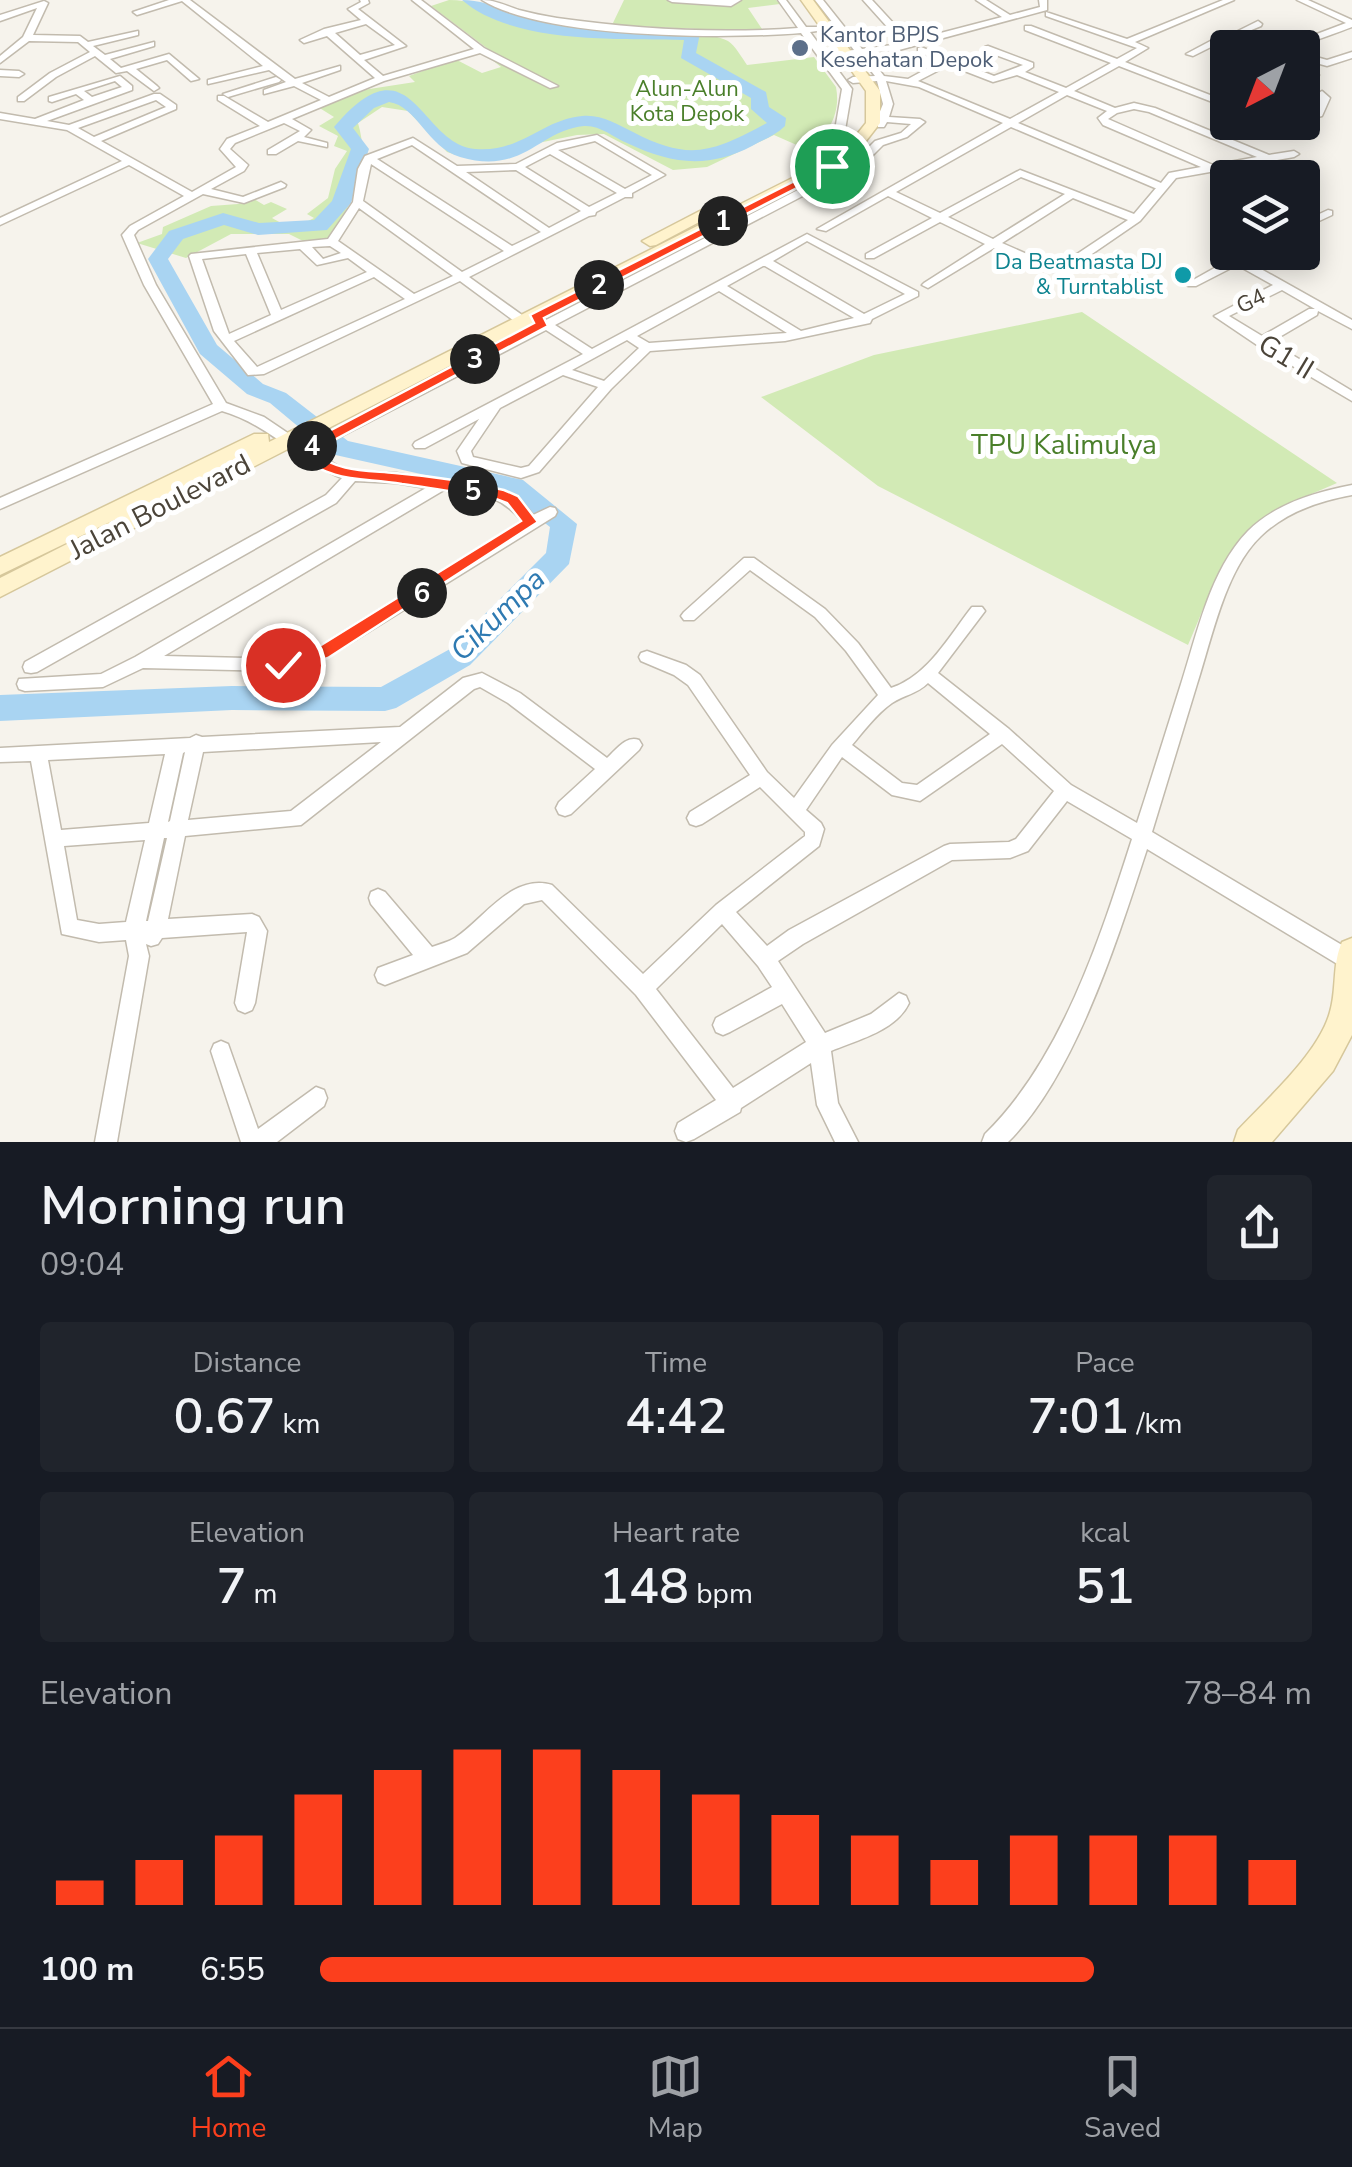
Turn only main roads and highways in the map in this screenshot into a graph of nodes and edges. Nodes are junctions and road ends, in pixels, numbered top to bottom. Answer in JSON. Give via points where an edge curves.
{"nodes":[{"id":1,"x":792,"y":0,"type":"edge"},
{"id":2,"x":806,"y":0,"type":"edge"},
{"id":3,"x":867,"y":79,"type":"junction"},
{"id":4,"x":290,"y":441,"type":"junction"},
{"id":5,"x":0,"y":568,"type":"edge"},
{"id":6,"x":0,"y":588,"type":"edge"},
{"id":7,"x":1352,"y":952,"type":"edge"},
{"id":8,"x":1351,"y":961,"type":"edge"},
{"id":9,"x":1349,"y":1020,"type":"edge"},
{"id":10,"x":1250,"y":1142,"type":"edge"}],
"edges":[{"from":1,"to":3,"type":"main road","via":[[810,30]]},
{"from":2,"to":3,"type":"main road","via":[[855,51]]},
{"from":3,"to":4,"type":"main road","name":"Jalan Boulevard","via":[[875,100],[873,123],[847,156]]},
{"from":4,"to":5,"type":"main road","name":"Jalan Boulevard"},
{"from":4,"to":6,"type":"main road","name":"Jalan Boulevard"},
{"from":7,"to":8,"type":"main road"},
{"from":8,"to":9,"type":"main road"},
{"from":9,"to":10,"type":"main road"}]}
